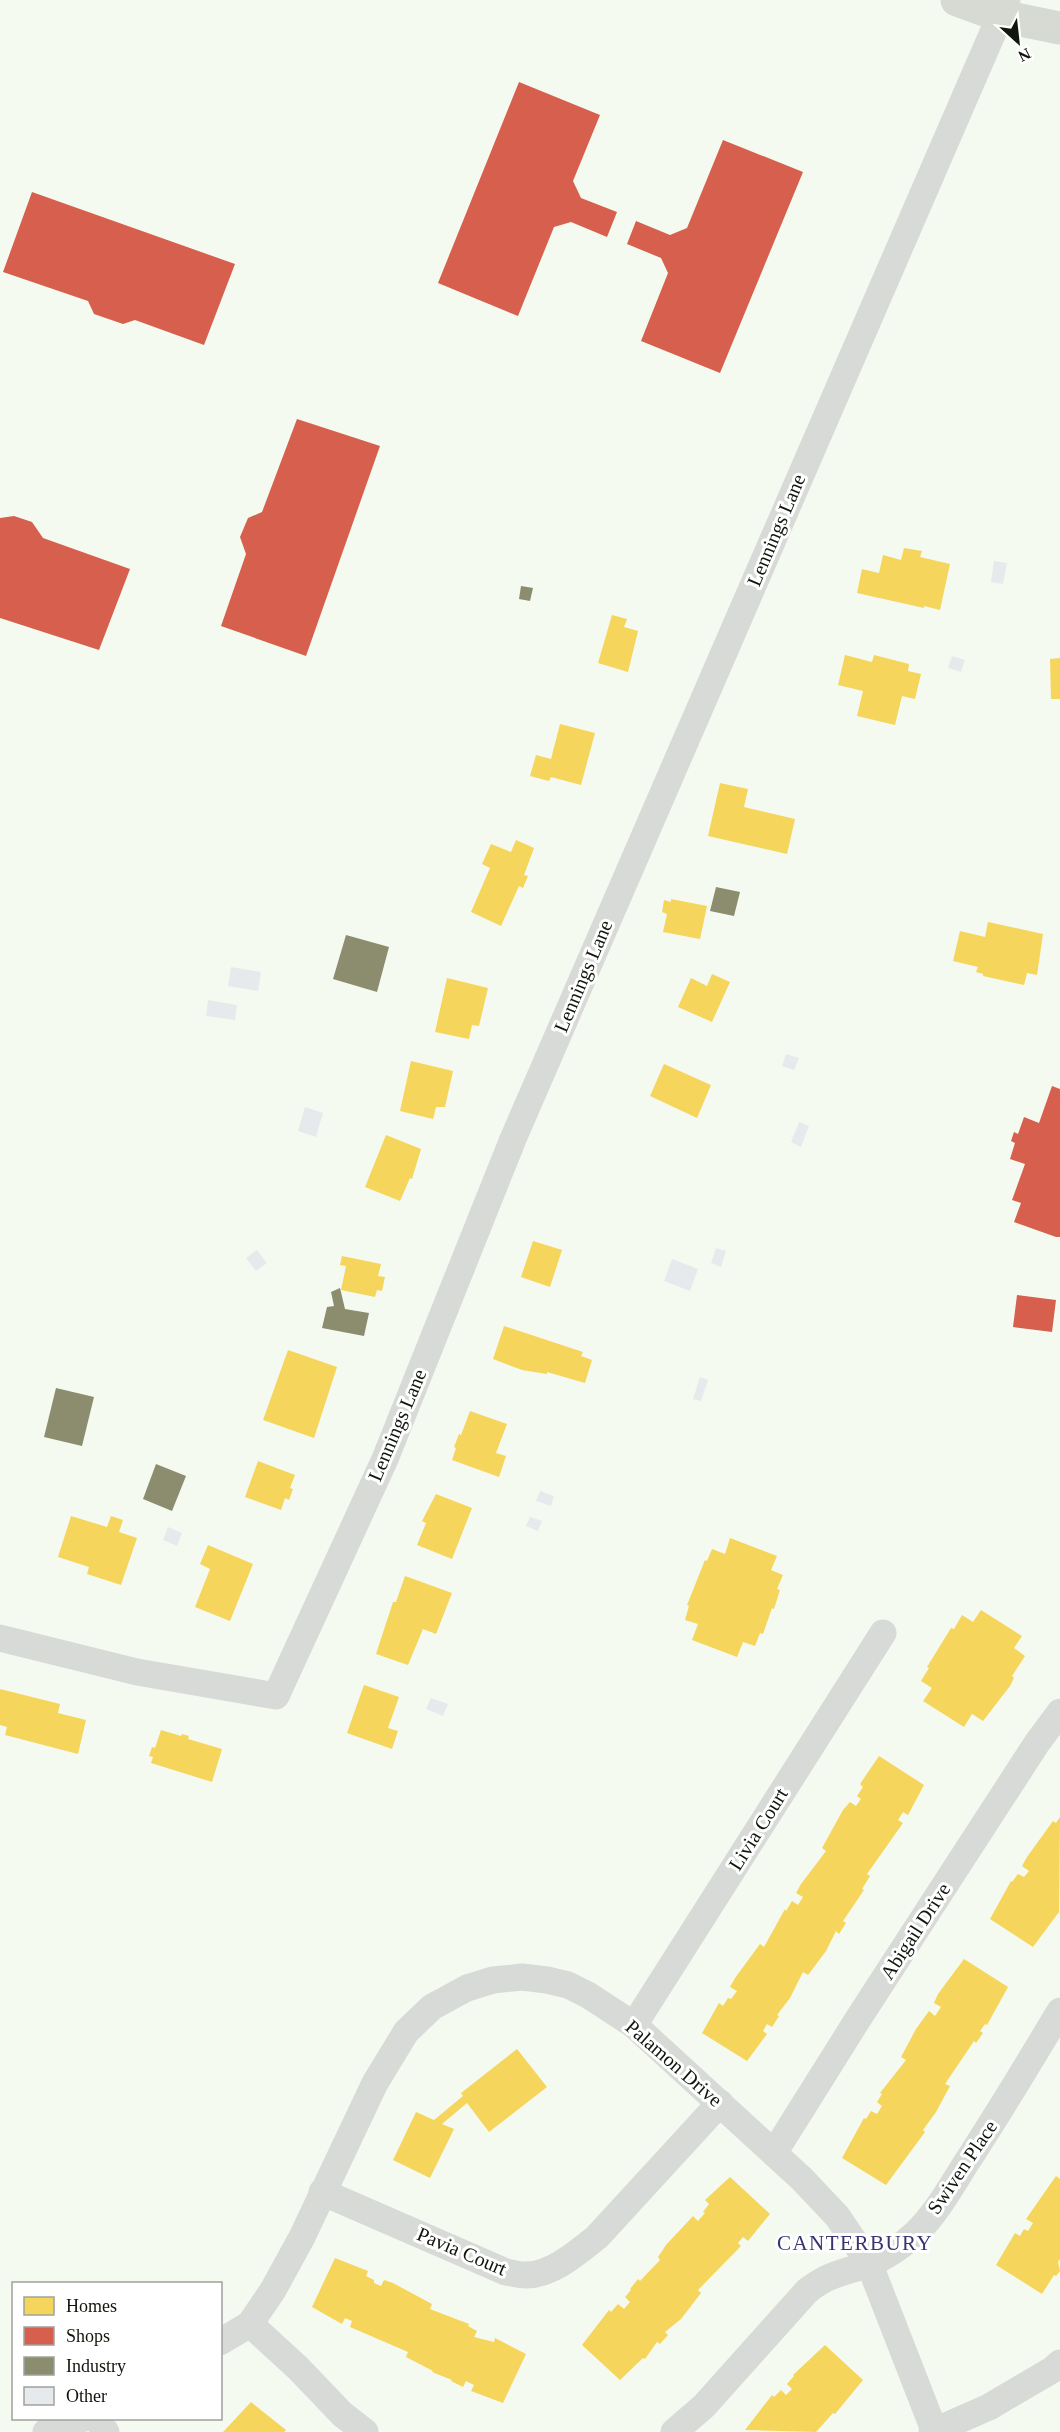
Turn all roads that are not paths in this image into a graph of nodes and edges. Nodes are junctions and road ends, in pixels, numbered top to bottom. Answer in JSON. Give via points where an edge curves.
{"nodes":[{"id":1,"x":957,"y":0,"type":"edge"},
{"id":2,"x":1004,"y":8,"type":"edge"},
{"id":3,"x":1060,"y":28,"type":"edge"},
{"id":4,"x":883,"y":1633,"type":"dead end"},
{"id":5,"x":0,"y":1638,"type":"edge"},
{"id":6,"x":1060,"y":1712,"type":"edge"},
{"id":7,"x":1060,"y":2011,"type":"edge"},
{"id":8,"x":634,"y":2025,"type":"junction"},
{"id":9,"x":720,"y":2103,"type":"junction"},
{"id":10,"x":774,"y":2153,"type":"junction"},
{"id":11,"x":322,"y":2192,"type":"junction"},
{"id":12,"x":869,"y":2263,"type":"junction"},
{"id":13,"x":250,"y":2324,"type":"junction"},
{"id":14,"x":222,"y":2341,"type":"edge"},
{"id":15,"x":1060,"y":2363,"type":"edge"},
{"id":16,"x":79,"y":2420,"type":"edge"},
{"id":17,"x":933,"y":2431,"type":"edge"},
{"id":18,"x":46,"y":2432,"type":"edge"},
{"id":19,"x":365,"y":2432,"type":"edge"},
{"id":20,"x":674,"y":2432,"type":"edge"}],
"edges":[{"from":1,"to":2,"type":"street"},
{"from":2,"to":3,"type":"street"},
{"from":2,"to":5,"type":"street","name":"Lennings Lane","via":[[518,1128],[385,1459],[276,1696],[137,1672]]},
{"from":4,"to":8,"type":"street","name":"Livia Court"},
{"from":6,"to":10,"type":"street","name":"Abigail Drive"},
{"from":7,"to":12,"type":"street","name":"Swiven Place","via":[[931,2215],[915,2234]]},
{"from":8,"to":9,"type":"street","name":"Palamon Drive"},
{"from":8,"to":11,"type":"street","name":"Palamon Drive","via":[[588,1995],[547,1980],[522,1977],[467,1988],[432,2007],[406,2032],[375,2083]]},
{"from":9,"to":10,"type":"street","name":"Palamon Drive"},
{"from":9,"to":11,"type":"street","name":"Pavia Court","via":[[597,2237],[547,2271],[527,2275],[506,2272]]},
{"from":10,"to":12,"type":"street","name":"Palamon Drive","via":[[837,2216]]},
{"from":11,"to":13,"type":"street","name":"Palamon Drive","via":[[302,2236]]},
{"from":12,"to":17,"type":"street","name":"Palamon Drive"},
{"from":12,"to":20,"type":"street","name":"Swiven Place","via":[[820,2280],[807,2291],[704,2406]]},
{"from":13,"to":14,"type":"street","name":"Palamon Drive"},
{"from":13,"to":19,"type":"street"},
{"from":15,"to":17,"type":"street","via":[[989,2407]]},
{"from":16,"to":18,"type":"street"}]}
